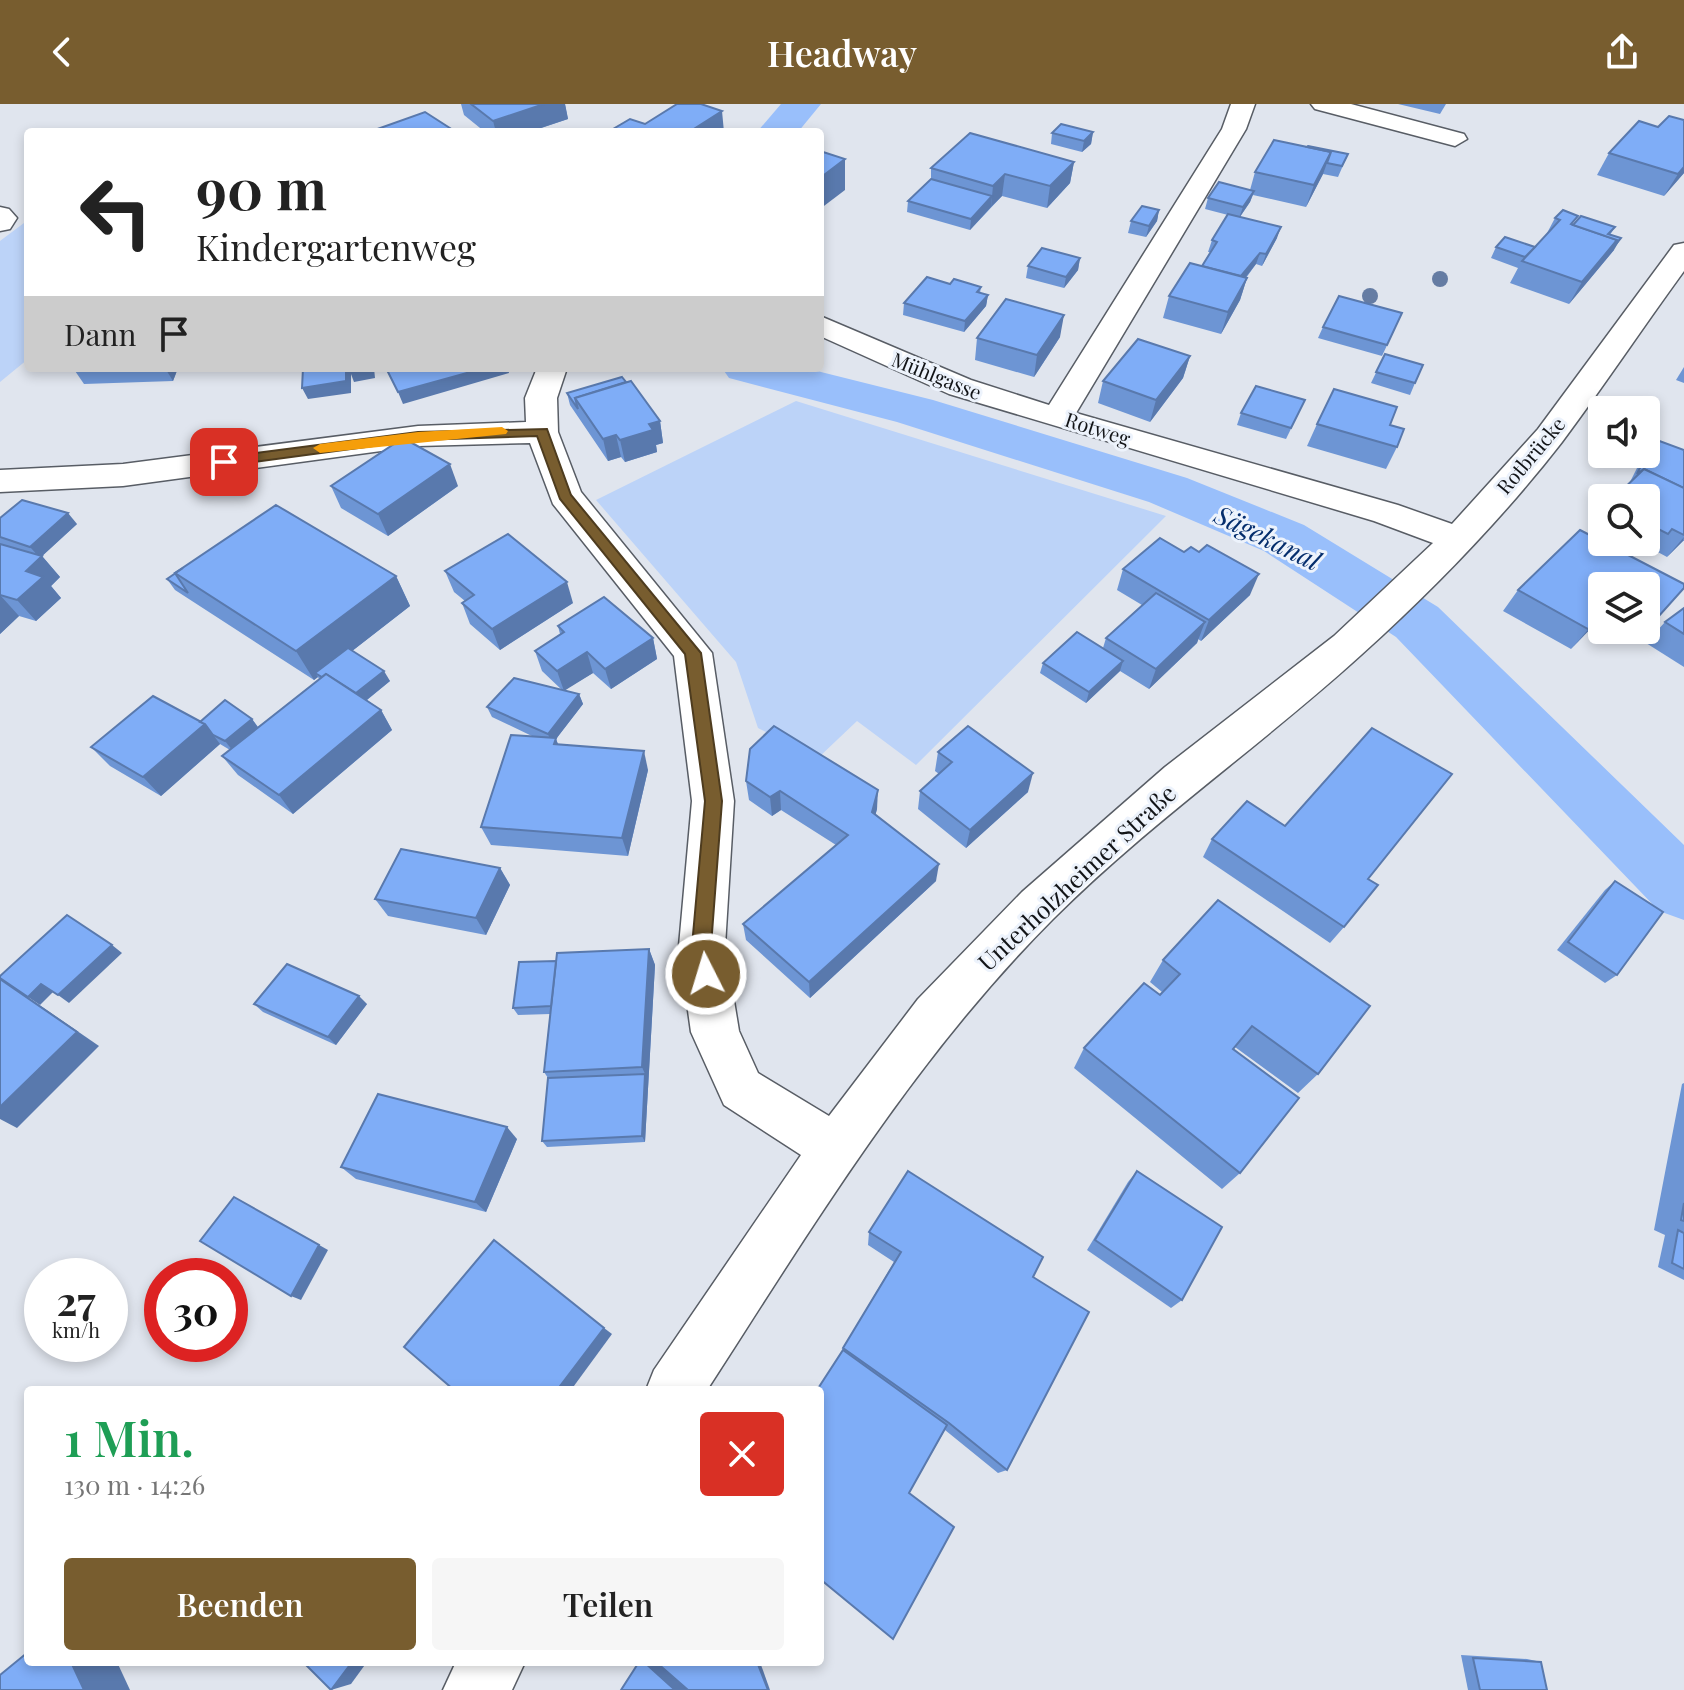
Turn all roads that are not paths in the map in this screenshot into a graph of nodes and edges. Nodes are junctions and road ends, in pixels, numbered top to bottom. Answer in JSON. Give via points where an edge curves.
{"nodes":[{"id":1,"x":1323,"y":104,"type":"edge"},
{"id":2,"x":1238,"y":117,"type":"edge"},
{"id":3,"x":1455,"y":139,"type":"dead end"},
{"id":4,"x":0,"y":215,"type":"edge"},
{"id":5,"x":0,"y":223,"type":"edge"},
{"id":6,"x":1684,"y":251,"type":"edge"},
{"id":7,"x":824,"y":327,"type":"edge"},
{"id":8,"x":551,"y":372,"type":"edge"},
{"id":9,"x":1057,"y":418,"type":"junction"},
{"id":10,"x":542,"y":432,"type":"junction"},
{"id":11,"x":0,"y":481,"type":"edge"},
{"id":12,"x":1458,"y":539,"type":"junction"},
{"id":13,"x":835,"y":1148,"type":"junction"},
{"id":14,"x":677,"y":1386,"type":"edge"},
{"id":15,"x":490,"y":1666,"type":"edge"},
{"id":16,"x":475,"y":1690,"type":"edge"}],
"edges":[{"from":1,"to":3,"type":"street"},
{"from":2,"to":9,"type":"street","name":"Rotweg"},
{"from":4,"to":5,"type":"street"},
{"from":6,"to":12,"type":"street","name":"Rotbrücke","via":[[1549,436]]},
{"from":7,"to":9,"type":"street","name":"Mühlgasse","via":[[960,387]]},
{"from":8,"to":10,"type":"street","via":[[541,398]]},
{"from":9,"to":12,"type":"street","name":"Rotweg","via":[[1386,513]]},
{"from":10,"to":11,"type":"street","via":[[418,436],[123,475]]},
{"from":10,"to":13,"type":"street","via":[[565,496],[693,653],[713,801],[702,946],[715,1032],[741,1089]]},
{"from":12,"to":13,"type":"street","name":"Unterholzheimer Straße","via":[[1347,646],[1180,779],[1038,905],[935,1014]]},
{"from":13,"to":14,"type":"street","name":"Unterholzheimer Straße"},
{"from":15,"to":16,"type":"street"}]}
